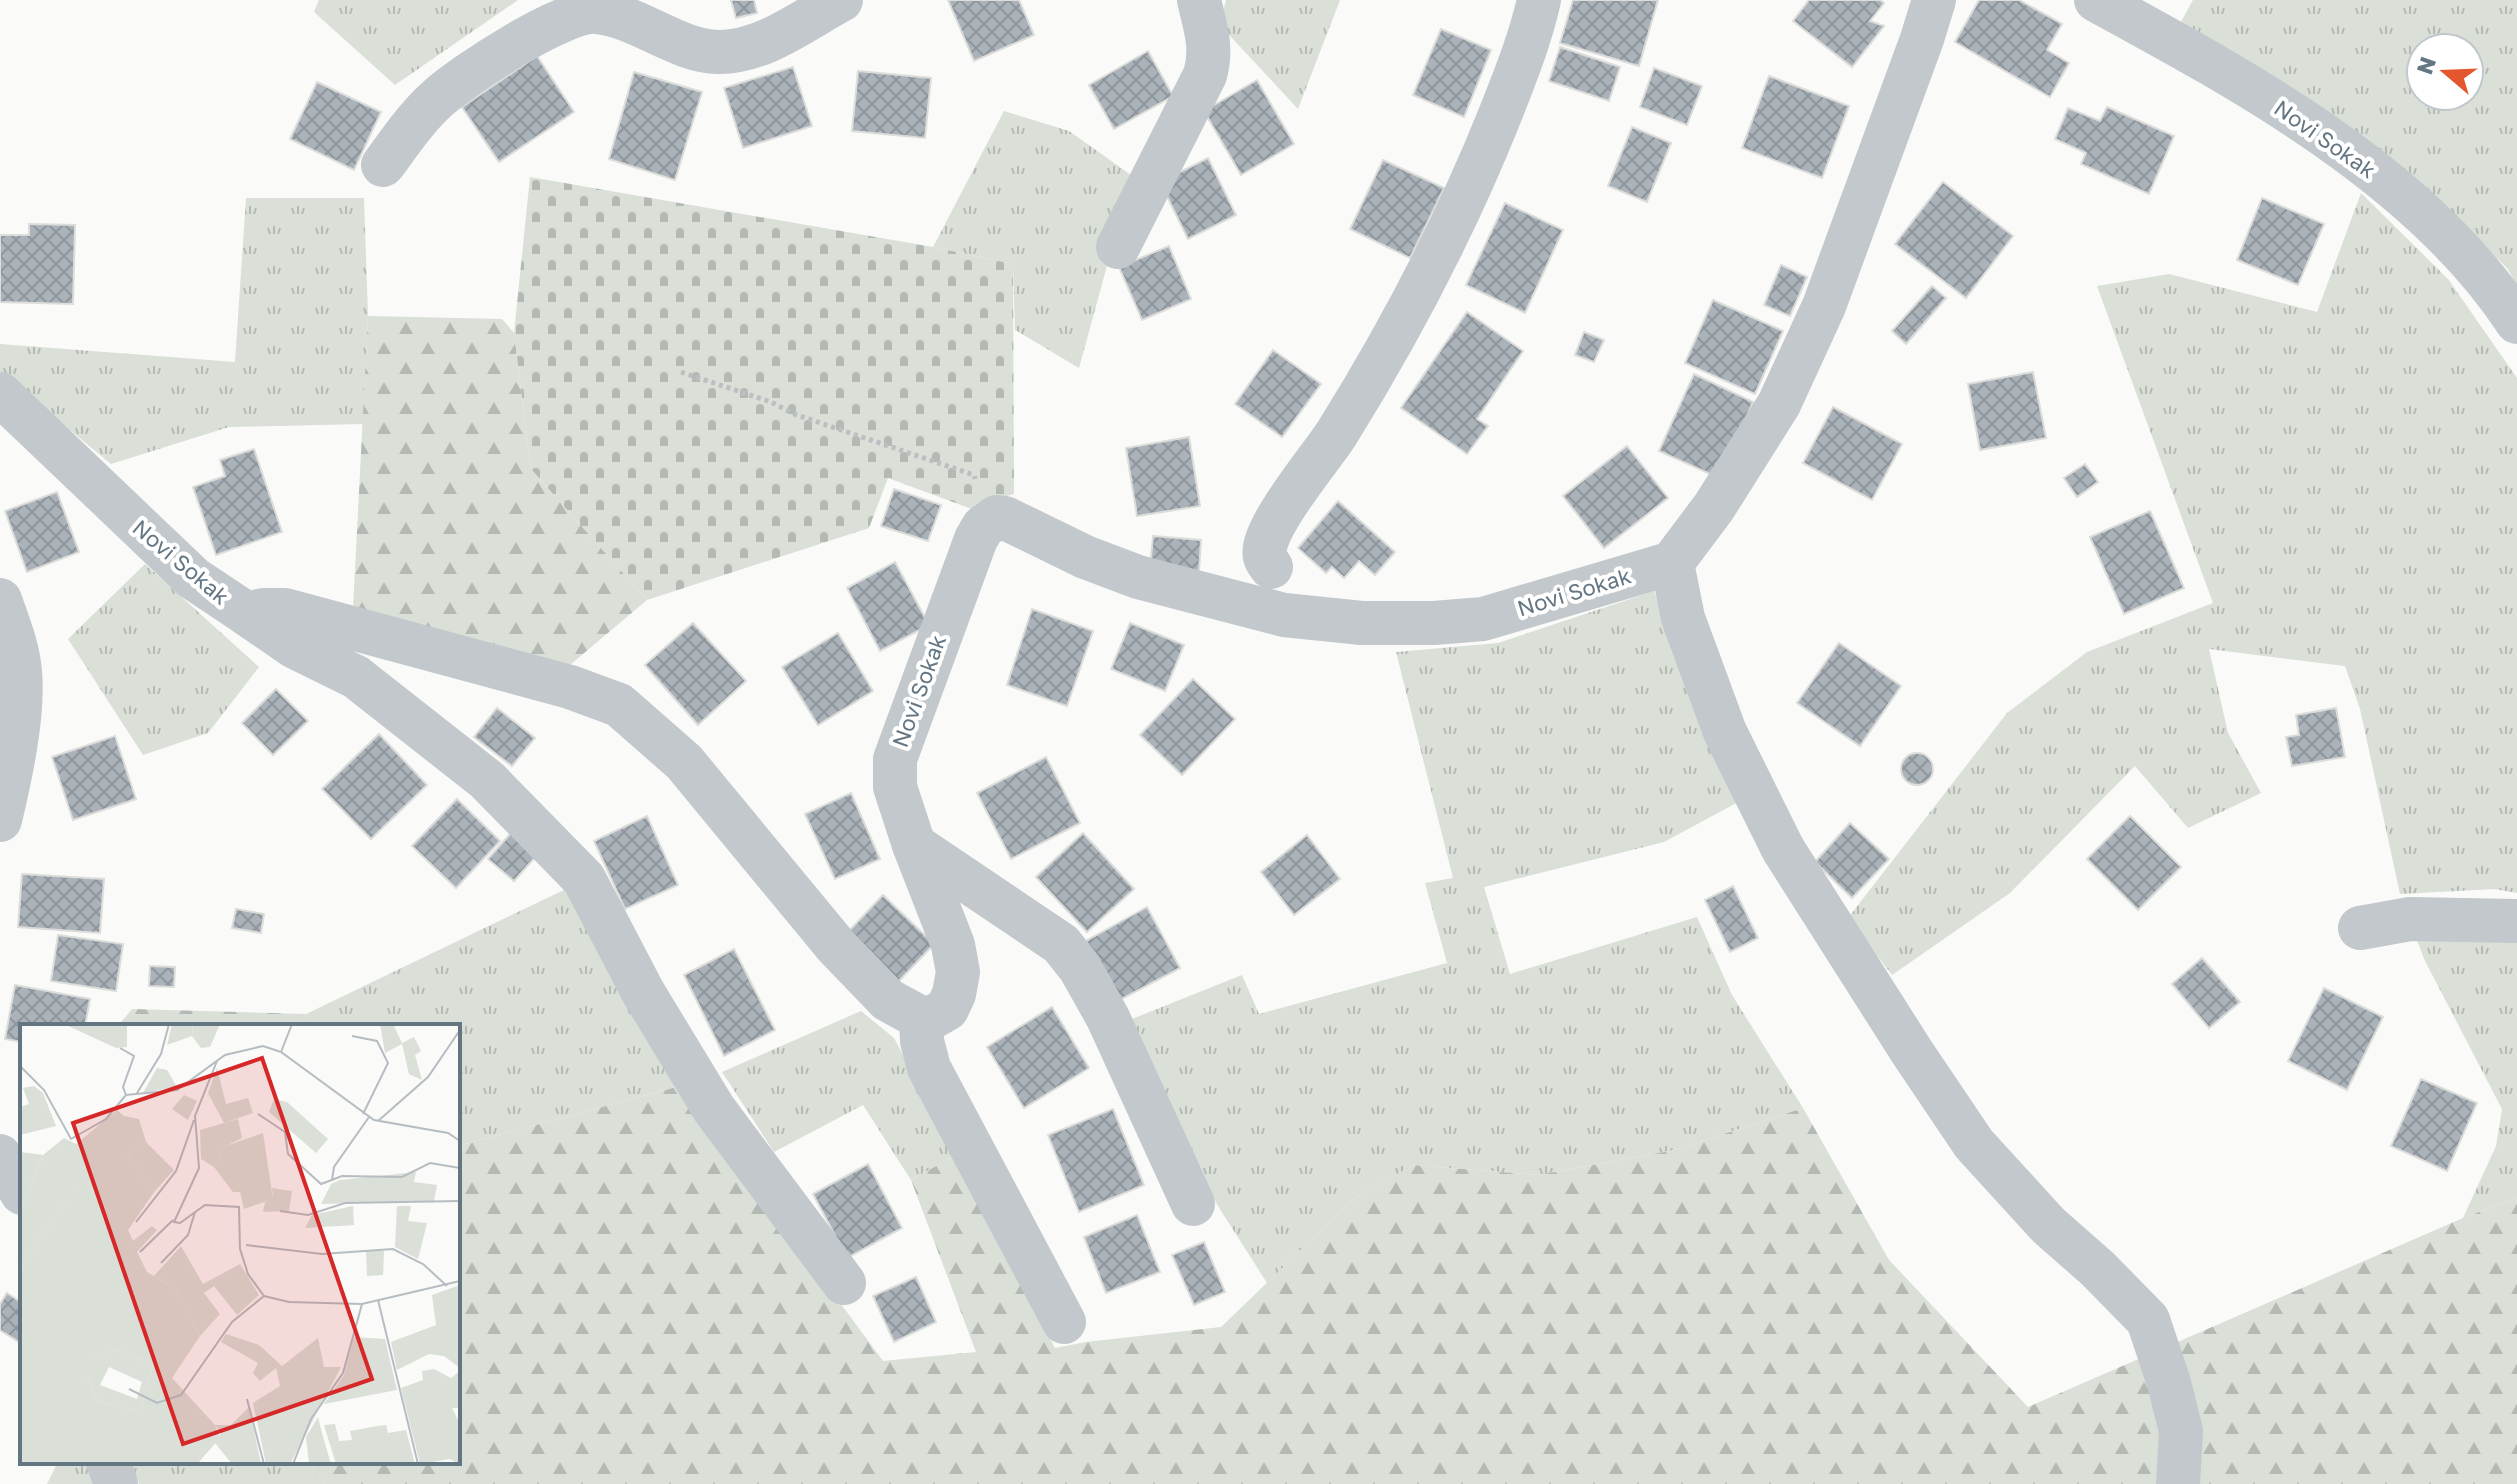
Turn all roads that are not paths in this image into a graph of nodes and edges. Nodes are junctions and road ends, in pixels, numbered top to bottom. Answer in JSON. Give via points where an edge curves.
{"nodes":[{"id":1,"x":841,"y":0,"type":"edge"},
{"id":2,"x":1199,"y":0,"type":"edge"},
{"id":3,"x":1539,"y":0,"type":"edge"},
{"id":4,"x":1934,"y":0,"type":"edge"},
{"id":5,"x":2096,"y":0,"type":"edge"},
{"id":6,"x":383,"y":165,"type":"dead end"},
{"id":7,"x":1118,"y":247,"type":"dead end"},
{"id":8,"x":2517,"y":322,"type":"edge"},
{"id":9,"x":0,"y":394,"type":"edge"},
{"id":10,"x":1672,"y":563,"type":"junction"},
{"id":11,"x":1271,"y":567,"type":"dead end"},
{"id":12,"x":0,"y":600,"type":"edge"},
{"id":13,"x":247,"y":614,"type":"junction"},
{"id":14,"x":0,"y":820,"type":"edge"},
{"id":15,"x":914,"y":845,"type":"junction"},
{"id":16,"x":2517,"y":921,"type":"edge"},
{"id":17,"x":2360,"y":928,"type":"dead end"},
{"id":18,"x":921,"y":1018,"type":"junction"},
{"id":19,"x":0,"y":1156,"type":"edge"},
{"id":20,"x":20,"y":1190,"type":"edge"},
{"id":21,"x":1193,"y":1204,"type":"dead end"},
{"id":22,"x":844,"y":1283,"type":"dead end"},
{"id":23,"x":1064,"y":1322,"type":"dead end"},
{"id":24,"x":109,"y":1464,"type":"edge"},
{"id":25,"x":116,"y":1484,"type":"edge"},
{"id":26,"x":2178,"y":1484,"type":"edge"}],
"edges":[{"from":1,"to":6,"type":"street","via":[[762,43],[717,52],[617,16],[574,14],[440,96]]},
{"from":2,"to":7,"type":"street","via":[[1210,38],[1205,75]]},
{"from":3,"to":11,"type":"street","via":[[1524,54],[1454,221],[1365,386],[1279,514],[1264,555]]},
{"from":4,"to":10,"type":"street","via":[[1824,306],[1779,404]]},
{"from":5,"to":8,"type":"street","name":"Novi Sokak","via":[[2220,67],[2406,196],[2455,244]]},
{"from":9,"to":13,"type":"street","name":"Novi Sokak","via":[[193,578]]},
{"from":10,"to":15,"type":"street","name":"Novi Sokak","via":[[1483,619],[1362,623],[1284,615],[1177,588],[1085,557],[997,517],[976,539],[895,759],[895,787]]},
{"from":10,"to":26,"type":"street","via":[[1683,618],[1725,732],[1783,849],[1974,1144],[2048,1225],[2148,1320],[2181,1431]]},
{"from":12,"to":14,"type":"street","via":[[20,672],[19,712]]},
{"from":13,"to":18,"type":"street","name":"Novi Sokak","via":[[285,610],[619,705],[684,762],[857,968],[888,1000]]},
{"from":13,"to":22,"type":"street","via":[[295,647],[356,677],[416,724],[487,780],[584,879],[643,992],[714,1109]]},
{"from":15,"to":18,"type":"street","name":"Novi Sokak","via":[[953,945],[958,972],[947,1009]]},
{"from":15,"to":21,"type":"street","via":[[1061,944],[1080,968]]},
{"from":16,"to":17,"type":"street","via":[[2410,919]]},
{"from":18,"to":23,"type":"street","via":[[929,1068]]},
{"from":19,"to":20,"type":"street"},
{"from":24,"to":25,"type":"street"}]}
